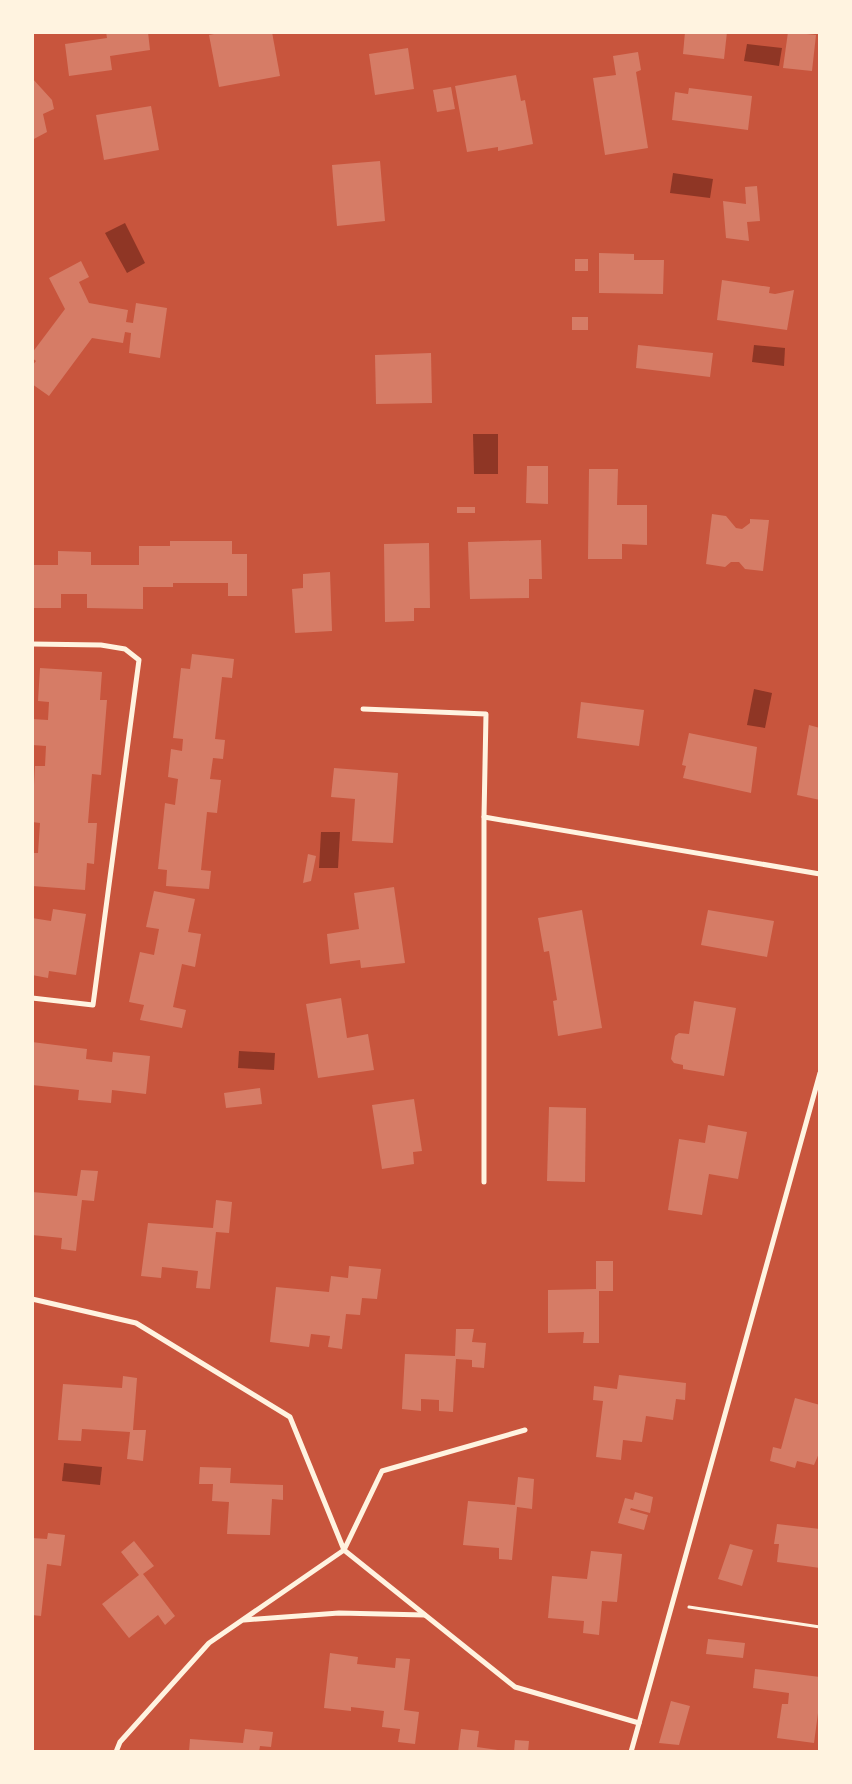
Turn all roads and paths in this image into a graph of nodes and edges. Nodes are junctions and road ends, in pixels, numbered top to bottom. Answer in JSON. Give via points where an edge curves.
{"nodes":[{"id":1,"x":32,"y":644,"type":"edge"},
{"id":2,"x":363,"y":709,"type":"dead end"},
{"id":3,"x":484,"y":817,"type":"junction"},
{"id":4,"x":820,"y":874,"type":"edge"},
{"id":5,"x":32,"y":998,"type":"edge"},
{"id":6,"x":820,"y":1073,"type":"edge"},
{"id":7,"x":484,"y":1182,"type":"dead end"},
{"id":8,"x":32,"y":1299,"type":"edge"},
{"id":9,"x":525,"y":1430,"type":"dead end"},
{"id":10,"x":344,"y":1550,"type":"junction"},
{"id":11,"x":673,"y":1604,"type":"junction"},
{"id":12,"x":426,"y":1615,"type":"junction"},
{"id":13,"x":243,"y":1620,"type":"junction"},
{"id":14,"x":820,"y":1627,"type":"edge"},
{"id":15,"x":639,"y":1723,"type":"junction"},
{"id":16,"x":116,"y":1752,"type":"edge"},
{"id":17,"x":631,"y":1752,"type":"edge"}],
"edges":[{"from":1,"to":5,"type":"street","via":[[101,644],[124,649],[139,660],[93,1005]]},
{"from":2,"to":3,"type":"street","via":[[486,714]]},
{"from":3,"to":4,"type":"street"},
{"from":3,"to":7,"type":"street"},
{"from":6,"to":11,"type":"street"},
{"from":8,"to":10,"type":"street","via":[[136,1323],[290,1417]]},
{"from":9,"to":10,"type":"street","via":[[382,1471]]},
{"from":10,"to":12,"type":"street"},
{"from":10,"to":13,"type":"street"},
{"from":11,"to":14,"type":"path"},
{"from":11,"to":15,"type":"street"},
{"from":12,"to":13,"type":"street","via":[[339,1613]]},
{"from":12,"to":15,"type":"street","via":[[515,1687]]},
{"from":13,"to":16,"type":"street","via":[[210,1643],[120,1742]]},
{"from":15,"to":17,"type":"street"}]}
